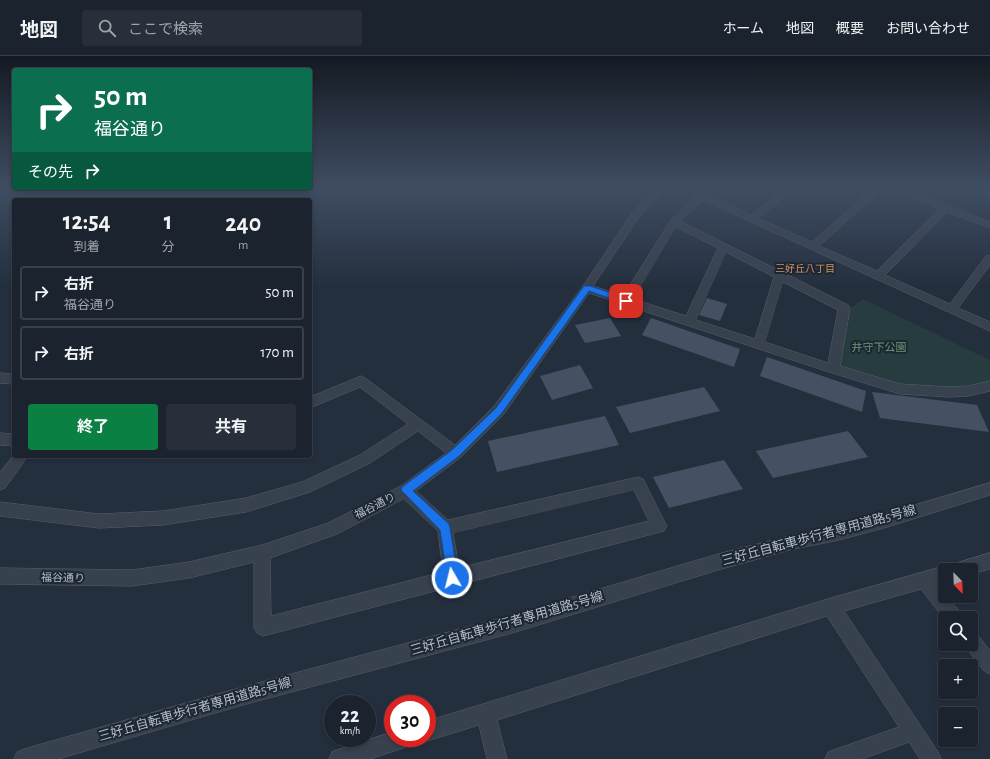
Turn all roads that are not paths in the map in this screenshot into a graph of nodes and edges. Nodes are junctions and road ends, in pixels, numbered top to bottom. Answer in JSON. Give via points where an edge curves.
{"nodes":[{"id":1,"x":632,"y":220,"type":"edge"},
{"id":2,"x":676,"y":220,"type":"edge"},
{"id":3,"x":753,"y":220,"type":"edge"},
{"id":4,"x":844,"y":220,"type":"edge"},
{"id":5,"x":933,"y":220,"type":"edge"},
{"id":6,"x":976,"y":220,"type":"edge"},
{"id":7,"x":674,"y":222,"type":"junction"},
{"id":8,"x":990,"y":225,"type":"edge"},
{"id":9,"x":723,"y":246,"type":"junction"},
{"id":10,"x":813,"y":246,"type":"junction"},
{"id":11,"x":990,"y":258,"type":"edge"},
{"id":12,"x":780,"y":275,"type":"junction"},
{"id":13,"x":878,"y":276,"type":"junction"},
{"id":14,"x":587,"y":288,"type":"junction"},
{"id":15,"x":626,"y":301,"type":"junction"},
{"id":16,"x":951,"y":310,"type":"junction"},
{"id":17,"x":689,"y":322,"type":"junction"},
{"id":18,"x":990,"y":327,"type":"edge"},
{"id":19,"x":759,"y":344,"type":"junction"},
{"id":20,"x":833,"y":369,"type":"junction"},
{"id":21,"x":0,"y":378,"type":"edge"},
{"id":22,"x":12,"y":379,"type":"edge"},
{"id":23,"x":990,"y":386,"type":"edge"},
{"id":24,"x":312,"y":402,"type":"edge"},
{"id":25,"x":418,"y":424,"type":"junction"},
{"id":26,"x":0,"y":439,"type":"edge"},
{"id":27,"x":12,"y":440,"type":"edge"},
{"id":28,"x":456,"y":453,"type":"junction"},
{"id":29,"x":20,"y":458,"type":"edge"},
{"id":30,"x":0,"y":484,"type":"edge"},
{"id":31,"x":990,"y":489,"type":"edge"},
{"id":32,"x":406,"y":490,"type":"junction"},
{"id":33,"x":0,"y":509,"type":"edge"},
{"id":34,"x":445,"y":528,"type":"junction"},
{"id":35,"x":262,"y":553,"type":"junction"},
{"id":36,"x":990,"y":561,"type":"edge"},
{"id":37,"x":978,"y":565,"type":"edge"},
{"id":38,"x":0,"y":576,"type":"edge"},
{"id":39,"x":938,"y":576,"type":"edge"},
{"id":40,"x":452,"y":578,"type":"junction"},
{"id":41,"x":925,"y":581,"type":"junction"},
{"id":42,"x":831,"y":606,"type":"junction"},
{"id":43,"x":949,"y":611,"type":"edge"},
{"id":44,"x":978,"y":649,"type":"edge"},
{"id":45,"x":990,"y":665,"type":"edge"},
{"id":46,"x":486,"y":714,"type":"junction"},
{"id":47,"x":436,"y":728,"type":"edge"},
{"id":48,"x":913,"y":731,"type":"junction"},
{"id":49,"x":384,"y":746,"type":"edge"},
{"id":50,"x":360,"y":756,"type":"edge"},
{"id":51,"x":24,"y":759,"type":"edge"},
{"id":52,"x":339,"y":759,"type":"edge"},
{"id":53,"x":497,"y":759,"type":"edge"},
{"id":54,"x":835,"y":759,"type":"edge"},
{"id":55,"x":931,"y":759,"type":"edge"}],
"edges":[{"from":1,"to":14,"type":"street","name":"福谷通り"},
{"from":2,"to":7,"type":"street"},
{"from":3,"to":10,"type":"street"},
{"from":4,"to":10,"type":"street"},
{"from":5,"to":13,"type":"street"},
{"from":6,"to":8,"type":"street"},
{"from":7,"to":9,"type":"street"},
{"from":7,"to":15,"type":"street"},
{"from":9,"to":12,"type":"street"},
{"from":9,"to":17,"type":"street"},
{"from":10,"to":13,"type":"street"},
{"from":11,"to":16,"type":"street"},
{"from":12,"to":19,"type":"street"},
{"from":12,"to":20,"type":"street","via":[[844,308]]},
{"from":13,"to":16,"type":"street"},
{"from":14,"to":15,"type":"street"},
{"from":14,"to":28,"type":"street","name":"福谷通り","via":[[499,410]]},
{"from":15,"to":17,"type":"street"},
{"from":16,"to":18,"type":"street"},
{"from":17,"to":19,"type":"street"},
{"from":19,"to":20,"type":"street"},
{"from":20,"to":23,"type":"street","via":[[900,389],[949,392]]},
{"from":21,"to":22,"type":"street"},
{"from":24,"to":25,"type":"street","via":[[361,381]]},
{"from":25,"to":28,"type":"street"},
{"from":25,"to":33,"type":"street","via":[[359,462],[305,487],[246,505],[163,518],[99,521]]},
{"from":26,"to":27,"type":"street"},
{"from":28,"to":32,"type":"street","name":"福谷通り"},
{"from":29,"to":30,"type":"street"},
{"from":31,"to":51,"type":"street","name":"三好丘自転車歩行者専用道路5号線","via":[[836,534],[793,542],[718,562],[512,624],[239,697]]},
{"from":32,"to":34,"type":"street"},
{"from":32,"to":35,"type":"street","name":"福谷通り","via":[[332,529]]},
{"from":34,"to":40,"type":"street"},
{"from":34,"to":40,"type":"street","via":[[638,483],[659,526]]},
{"from":35,"to":38,"type":"street","name":"福谷通り","via":[[189,570],[132,578]]},
{"from":35,"to":40,"type":"street","via":[[263,627]]},
{"from":36,"to":37,"type":"street"},
{"from":39,"to":41,"type":"street"},
{"from":41,"to":42,"type":"street"},
{"from":41,"to":43,"type":"street"},
{"from":42,"to":46,"type":"street"},
{"from":42,"to":48,"type":"street"},
{"from":44,"to":45,"type":"street"},
{"from":46,"to":47,"type":"street"},
{"from":46,"to":53,"type":"street"},
{"from":48,"to":54,"type":"street"},
{"from":48,"to":55,"type":"street"},
{"from":49,"to":50,"type":"street"},
{"from":50,"to":52,"type":"street"}]}
